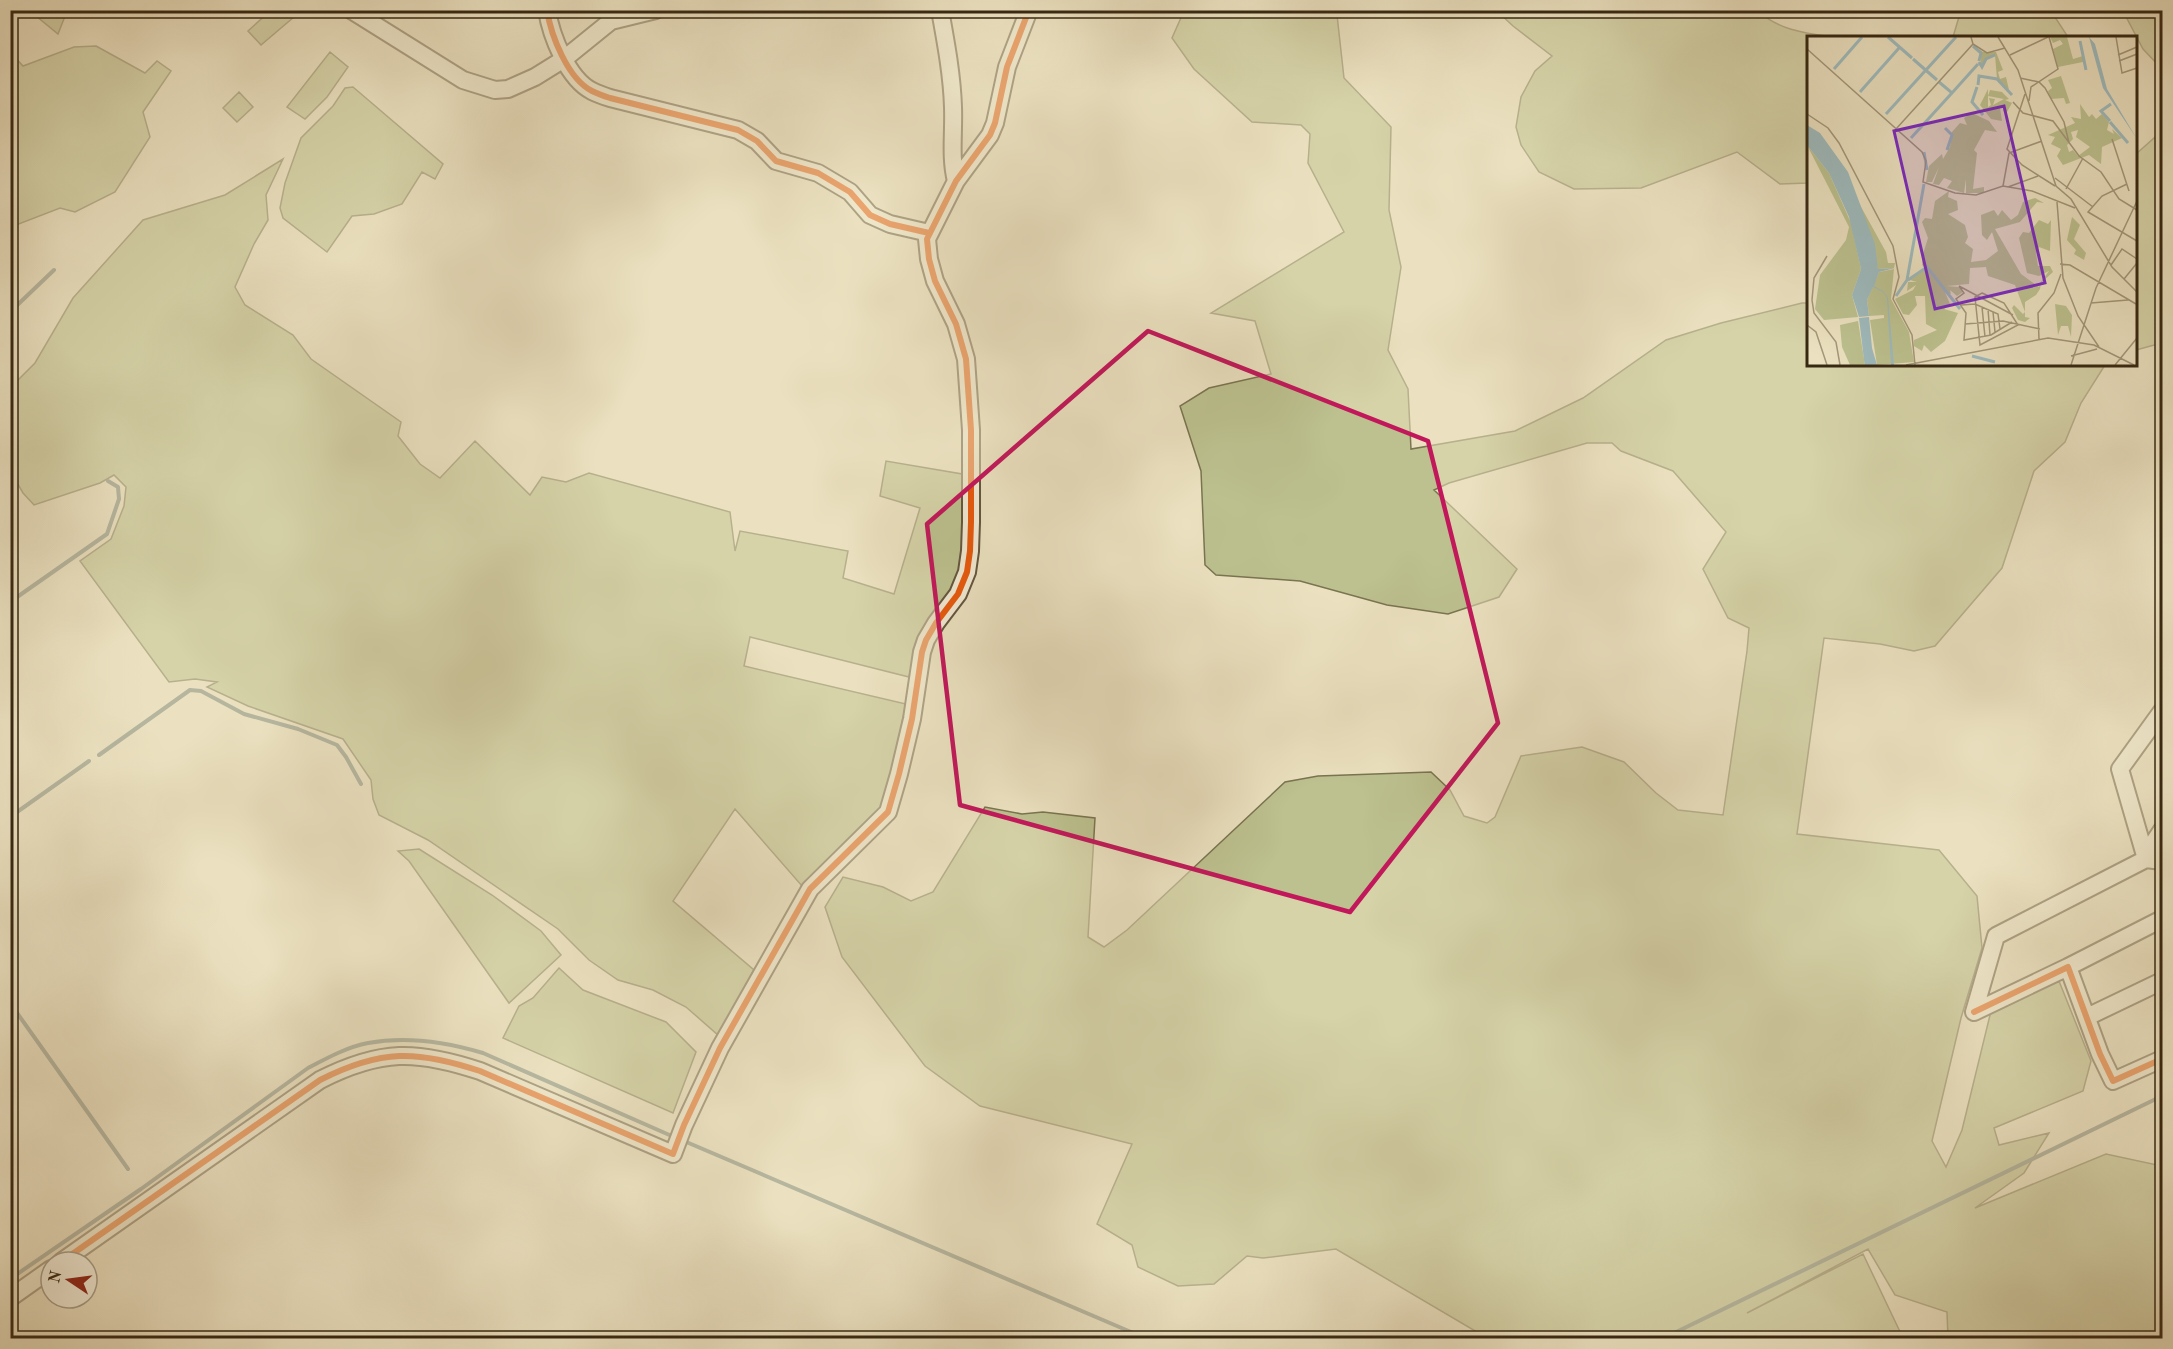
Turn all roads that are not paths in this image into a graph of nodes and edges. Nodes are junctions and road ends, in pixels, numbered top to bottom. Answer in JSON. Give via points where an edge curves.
{"nodes":[{"id":1,"x":351,"y":10,"type":"edge"},
{"id":2,"x":547,"y":10,"type":"edge"},
{"id":3,"x":656,"y":10,"type":"edge"},
{"id":4,"x":940,"y":10,"type":"edge"},
{"id":5,"x":1029,"y":10,"type":"edge"},
{"id":6,"x":564,"y":59,"type":"junction"},
{"id":7,"x":956,"y":182,"type":"junction"},
{"id":8,"x":929,"y":233,"type":"junction"},
{"id":9,"x":2163,"y":711,"type":"edge"},
{"id":10,"x":2163,"y":830,"type":"edge"},
{"id":11,"x":2154,"y":860,"type":"edge"},
{"id":12,"x":2163,"y":919,"type":"edge"},
{"id":13,"x":2068,"y":967,"type":"junction"},
{"id":14,"x":2163,"y":981,"type":"edge"},
{"id":15,"x":2087,"y":1017,"type":"junction"},
{"id":16,"x":2163,"y":1059,"type":"edge"},
{"id":17,"x":78,"y":1250,"type":"edge"},
{"id":18,"x":39,"y":1277,"type":"edge"},
{"id":19,"x":10,"y":1298,"type":"edge"}],
"edges":[{"from":1,"to":6,"type":"street","via":[[464,80],[495,90],[508,89],[535,77]]},
{"from":2,"to":6,"type":"street"},
{"from":3,"to":6,"type":"street","via":[[610,21]]},
{"from":4,"to":7,"type":"street","via":[[951,73],[952,165]]},
{"from":5,"to":7,"type":"street","via":[[1007,67],[990,135]]},
{"from":6,"to":8,"type":"street","via":[[579,82],[591,91],[738,130],[757,141],[776,160],[818,172],[850,192],[870,215]]},
{"from":7,"to":8,"type":"street"},
{"from":8,"to":17,"type":"street","via":[[927,246],[935,281],[956,324],[966,360],[971,510],[967,572],[922,652],[912,718],[888,812],[810,889],[720,1048],[673,1154],[452,1062],[417,1055],[376,1059],[356,1063],[320,1080]]},
{"from":9,"to":11,"type":"street","via":[[2120,769]]},
{"from":10,"to":11,"type":"street","via":[[2150,848]]},
{"from":11,"to":13,"type":"street","via":[[1996,936],[1974,1012]]},
{"from":12,"to":13,"type":"street"},
{"from":13,"to":15,"type":"street"},
{"from":14,"to":15,"type":"street"},
{"from":15,"to":16,"type":"street","via":[[2113,1081]]},
{"from":18,"to":19,"type":"street"}]}
